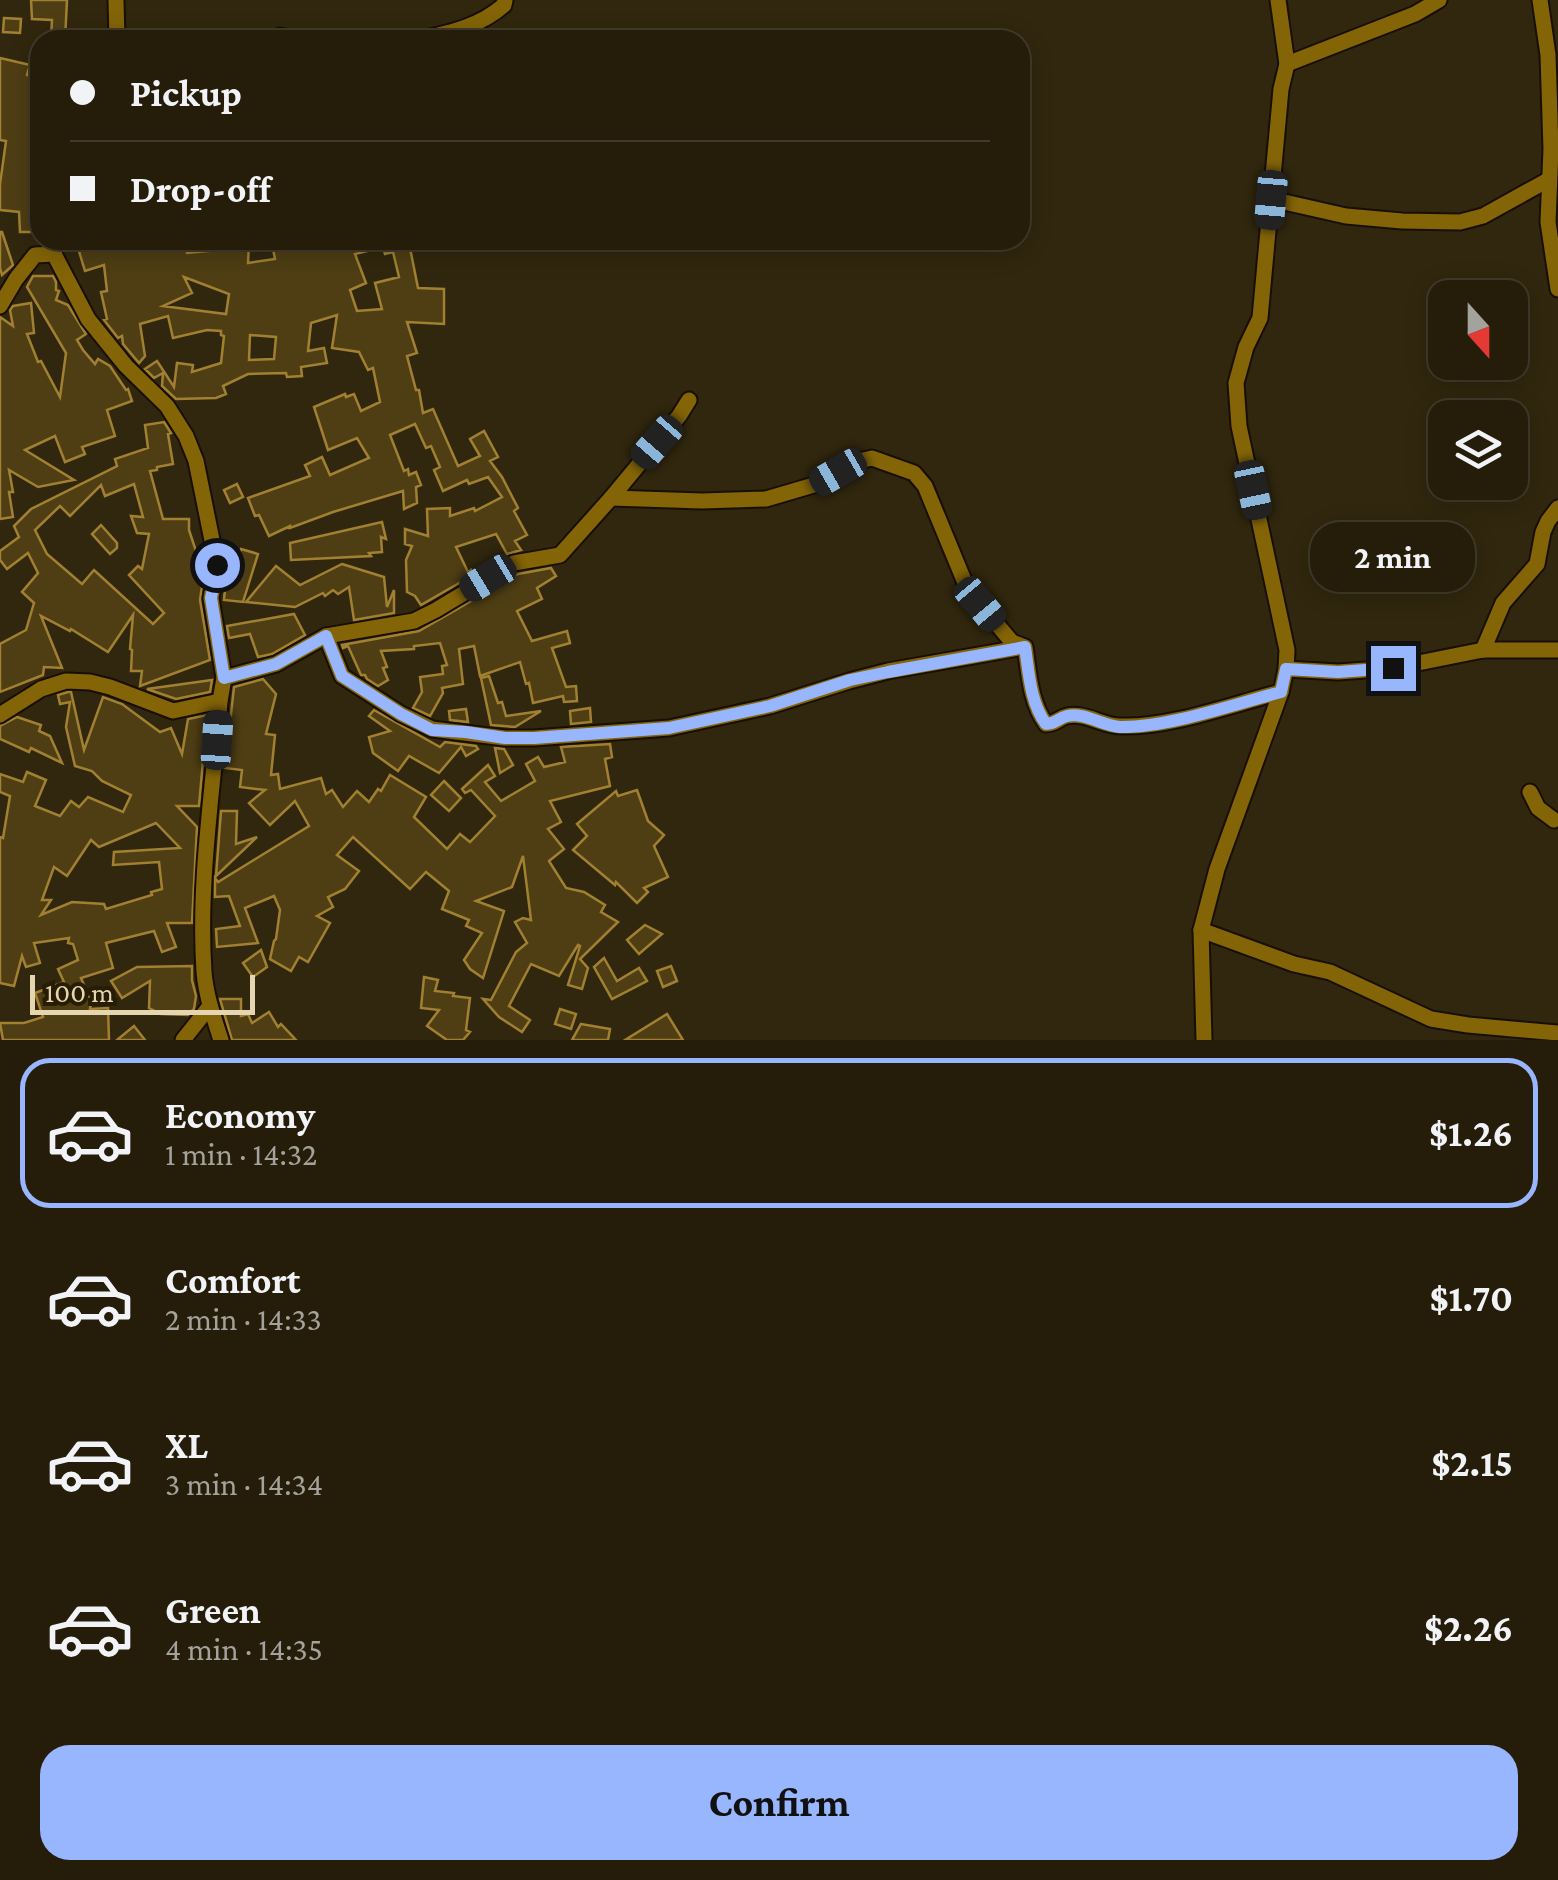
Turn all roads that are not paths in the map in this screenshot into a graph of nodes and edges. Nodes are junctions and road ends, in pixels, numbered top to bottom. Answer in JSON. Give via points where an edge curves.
{"nodes":[{"id":1,"x":116,"y":0,"type":"edge"},
{"id":2,"x":505,"y":0,"type":"edge"},
{"id":3,"x":1278,"y":0,"type":"edge"},
{"id":4,"x":1439,"y":0,"type":"edge"},
{"id":5,"x":1540,"y":0,"type":"edge"},
{"id":6,"x":116,"y":30,"type":"edge"},
{"id":7,"x":460,"y":30,"type":"edge"},
{"id":8,"x":1287,"y":64,"type":"junction"},
{"id":9,"x":1554,"y":148,"type":"edge"},
{"id":10,"x":1548,"y":180,"type":"junction"},
{"id":11,"x":1271,"y":200,"type":"junction"},
{"id":12,"x":48,"y":250,"type":"edge"},
{"id":13,"x":57,"y":250,"type":"edge"},
{"id":14,"x":1558,"y":289,"type":"edge"},
{"id":15,"x":0,"y":306,"type":"edge"},
{"id":16,"x":689,"y":400,"type":"dead end"},
{"id":17,"x":612,"y":498,"type":"junction"},
{"id":18,"x":1558,"y":508,"type":"edge"},
{"id":19,"x":326,"y":636,"type":"junction"},
{"id":20,"x":1025,"y":647,"type":"junction"},
{"id":21,"x":1483,"y":650,"type":"junction"},
{"id":22,"x":1558,"y":650,"type":"edge"},
{"id":23,"x":1286,"y":669,"type":"junction"},
{"id":24,"x":224,"y":678,"type":"junction"},
{"id":25,"x":1281,"y":692,"type":"junction"},
{"id":26,"x":220,"y":701,"type":"junction"},
{"id":27,"x":0,"y":714,"type":"edge"},
{"id":28,"x":1530,"y":792,"type":"dead end"},
{"id":29,"x":1557,"y":820,"type":"edge"},
{"id":30,"x":1201,"y":930,"type":"junction"},
{"id":31,"x":210,"y":1006,"type":"junction"},
{"id":32,"x":1558,"y":1032,"type":"edge"},
{"id":33,"x":1466,"y":1033,"type":"edge"},
{"id":34,"x":183,"y":1040,"type":"edge"},
{"id":35,"x":221,"y":1040,"type":"edge"},
{"id":36,"x":1204,"y":1040,"type":"edge"}],
"edges":[{"from":1,"to":6,"type":"street"},
{"from":2,"to":7,"type":"street"},
{"from":3,"to":8,"type":"street"},
{"from":4,"to":8,"type":"street"},
{"from":5,"to":9,"type":"street"},
{"from":8,"to":11,"type":"street"},
{"from":9,"to":10,"type":"street"},
{"from":10,"to":11,"type":"street","via":[[1460,222],[1346,216]]},
{"from":10,"to":14,"type":"street"},
{"from":11,"to":23,"type":"street","via":[[1260,318],[1236,383]]},
{"from":12,"to":15,"type":"street","via":[[35,255]]},
{"from":13,"to":24,"type":"street","via":[[88,318],[186,436],[217,565],[211,598]]},
{"from":16,"to":17,"type":"street"},
{"from":17,"to":19,"type":"street","via":[[560,555],[514,563],[414,620]]},
{"from":17,"to":20,"type":"street","via":[[766,499],[817,484],[858,460],[898,466],[925,486],[968,590],[1012,642]]},
{"from":18,"to":21,"type":"street","via":[[1548,520],[1537,564],[1503,602]]},
{"from":19,"to":20,"type":"street","via":[[342,676],[401,714],[432,730],[505,738],[669,728],[850,680]]},
{"from":19,"to":24,"type":"street","via":[[276,664]]},
{"from":20,"to":25,"type":"street","via":[[1034,702],[1046,724],[1065,716],[1118,727],[1171,721]]},
{"from":21,"to":22,"type":"street"},
{"from":21,"to":23,"type":"street","via":[[1393,668]]},
{"from":23,"to":25,"type":"street"},
{"from":24,"to":26,"type":"street"},
{"from":25,"to":30,"type":"street","via":[[1216,869]]},
{"from":26,"to":27,"type":"street","via":[[173,711],[110,686],[66,681]]},
{"from":26,"to":31,"type":"street","via":[[206,848],[204,974]]},
{"from":28,"to":29,"type":"street","via":[[1538,808]]},
{"from":30,"to":33,"type":"street","via":[[1330,972]]},
{"from":30,"to":36,"type":"street"},
{"from":31,"to":34,"type":"street"},
{"from":31,"to":35,"type":"street"},
{"from":32,"to":33,"type":"street"}]}
